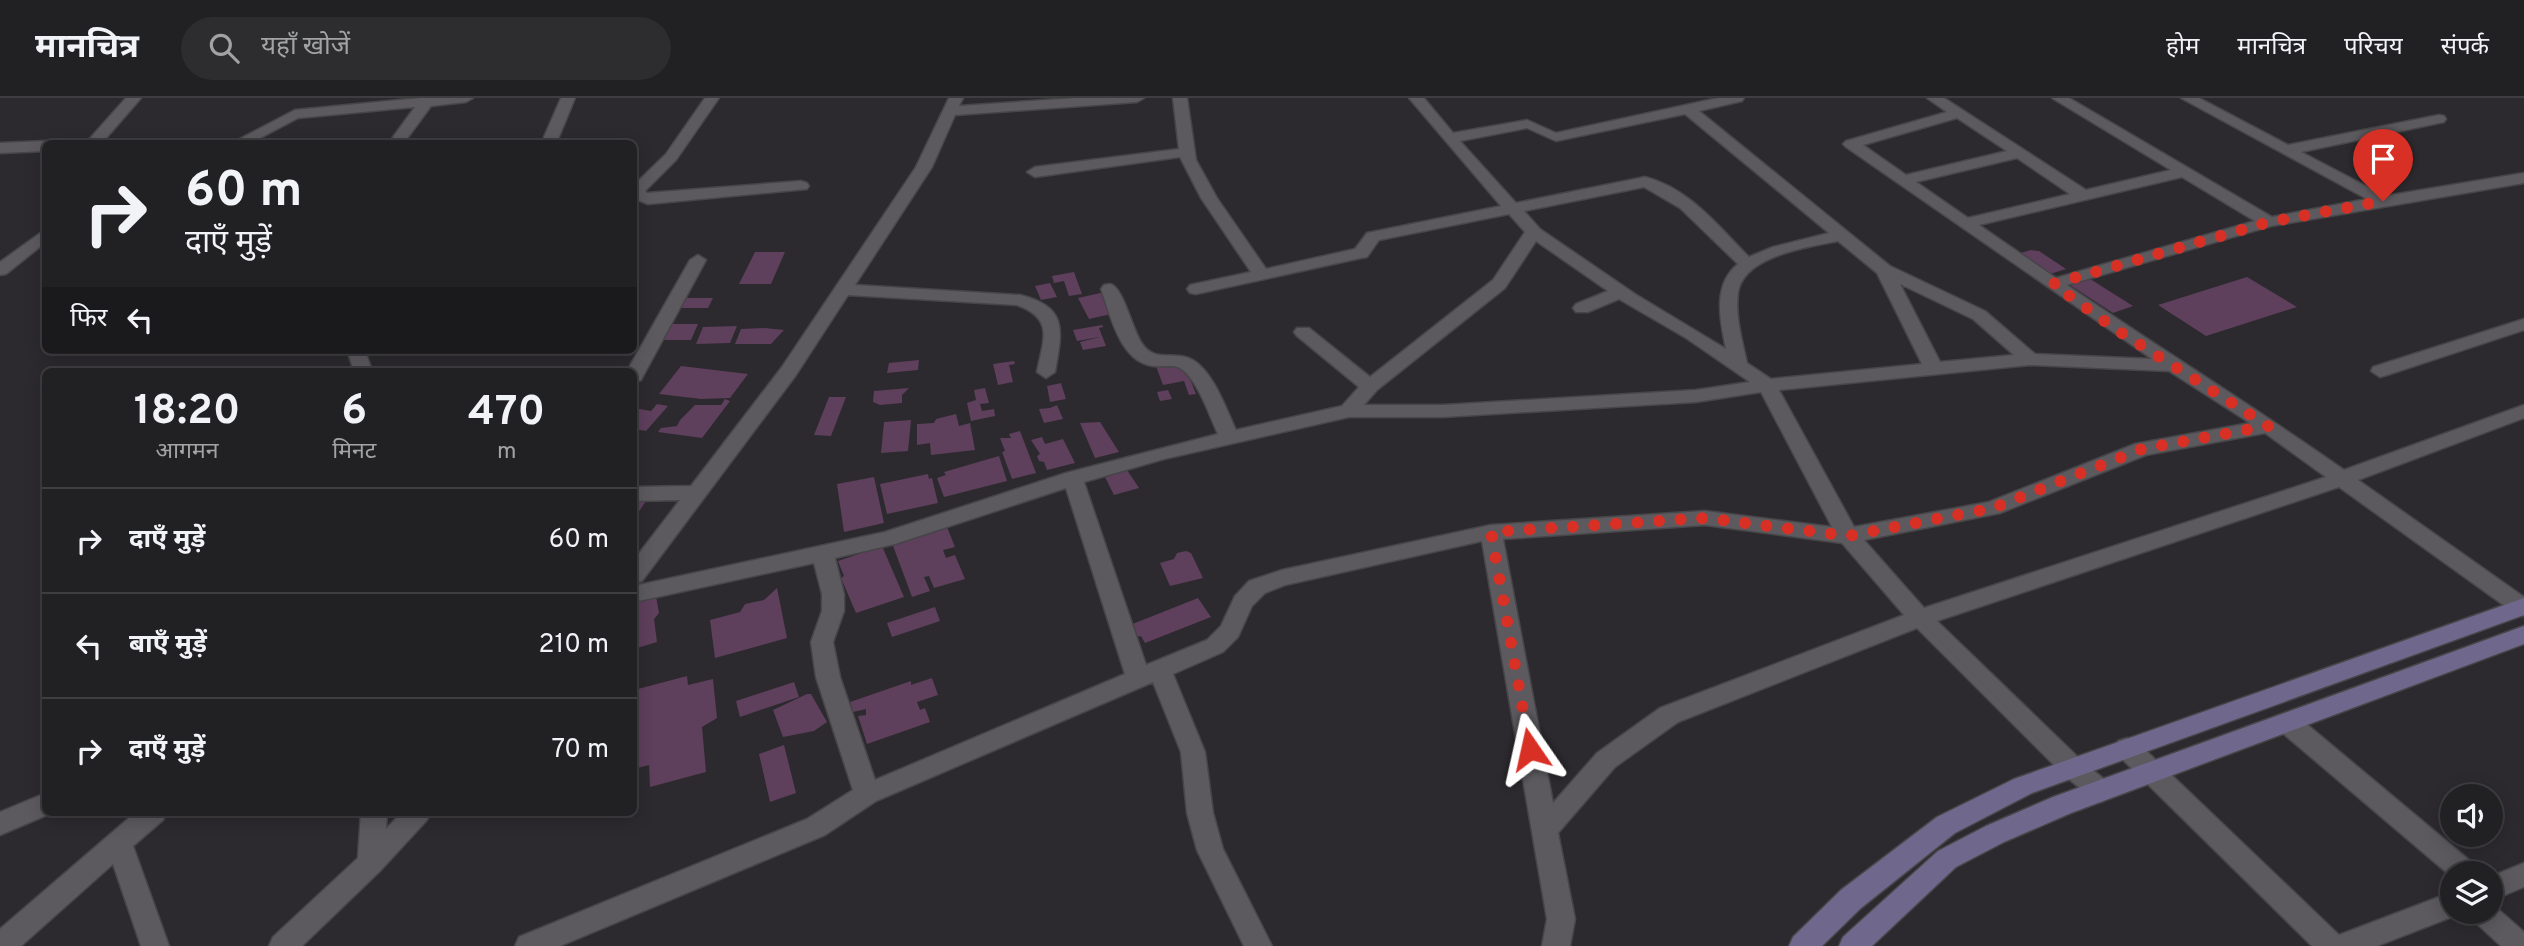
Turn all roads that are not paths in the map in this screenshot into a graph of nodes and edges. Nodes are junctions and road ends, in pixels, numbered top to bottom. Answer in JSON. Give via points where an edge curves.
{"nodes":[{"id":1,"x":134,"y":98,"type":"edge"},
{"id":2,"x":315,"y":98,"type":"edge"},
{"id":3,"x":466,"y":98,"type":"edge"},
{"id":4,"x":568,"y":98,"type":"edge"},
{"id":5,"x":712,"y":98,"type":"edge"},
{"id":6,"x":1137,"y":98,"type":"edge"},
{"id":7,"x":1180,"y":98,"type":"edge"},
{"id":8,"x":1416,"y":98,"type":"edge"},
{"id":9,"x":1738,"y":98,"type":"edge"},
{"id":10,"x":1934,"y":98,"type":"edge"},
{"id":11,"x":2059,"y":98,"type":"edge"},
{"id":12,"x":2189,"y":98,"type":"edge"},
{"id":13,"x":426,"y":102,"type":"junction"},
{"id":14,"x":954,"y":105,"type":"edge"},
{"id":15,"x":1688,"y":109,"type":"junction"},
{"id":16,"x":1959,"y":113,"type":"junction"},
{"id":17,"x":295,"y":114,"type":"junction"},
{"id":18,"x":2439,"y":119,"type":"dead end"},
{"id":19,"x":1449,"y":138,"type":"junction"},
{"id":20,"x":96,"y":140,"type":"edge"},
{"id":21,"x":245,"y":140,"type":"edge"},
{"id":22,"x":398,"y":140,"type":"edge"},
{"id":23,"x":550,"y":140,"type":"edge"},
{"id":24,"x":42,"y":146,"type":"edge"},
{"id":25,"x":0,"y":148,"type":"edge"},
{"id":26,"x":2286,"y":150,"type":"junction"},
{"id":27,"x":1187,"y":152,"type":"junction"},
{"id":28,"x":2019,"y":153,"type":"junction"},
{"id":29,"x":1035,"y":172,"type":"dead end"},
{"id":30,"x":2184,"y":172,"type":"junction"},
{"id":31,"x":2524,"y":178,"type":"edge"},
{"id":32,"x":1904,"y":180,"type":"junction"},
{"id":33,"x":801,"y":186,"type":"dead end"},
{"id":34,"x":637,"y":190,"type":"edge"},
{"id":35,"x":637,"y":192,"type":"edge"},
{"id":36,"x":2084,"y":196,"type":"junction"},
{"id":37,"x":2383,"y":201,"type":"junction"},
{"id":38,"x":1514,"y":209,"type":"junction"},
{"id":39,"x":2269,"y":222,"type":"junction"},
{"id":40,"x":1968,"y":223,"type":"junction"},
{"id":41,"x":1534,"y":232,"type":"junction"},
{"id":42,"x":1841,"y":235,"type":"junction"},
{"id":43,"x":42,"y":237,"type":"edge"},
{"id":44,"x":698,"y":260,"type":"dead end"},
{"id":45,"x":1746,"y":263,"type":"junction"},
{"id":46,"x":0,"y":270,"type":"edge"},
{"id":47,"x":1884,"y":270,"type":"junction"},
{"id":48,"x":1262,"y":275,"type":"junction"},
{"id":49,"x":2053,"y":284,"type":"junction"},
{"id":50,"x":843,"y":289,"type":"junction"},
{"id":51,"x":1110,"y":289,"type":"dead end"},
{"id":52,"x":1196,"y":289,"type":"dead end"},
{"id":53,"x":1621,"y":292,"type":"junction"},
{"id":54,"x":1582,"y":308,"type":"dead end"},
{"id":55,"x":2524,"y":324,"type":"edge"},
{"id":56,"x":1303,"y":332,"type":"dead end"},
{"id":57,"x":2031,"y":359,"type":"junction"},
{"id":58,"x":1738,"y":365,"type":"junction"},
{"id":59,"x":2173,"y":366,"type":"junction"},
{"id":60,"x":1933,"y":367,"type":"junction"},
{"id":61,"x":637,"y":371,"type":"edge"},
{"id":62,"x":2379,"y":371,"type":"dead end"},
{"id":63,"x":1046,"y":372,"type":"dead end"},
{"id":64,"x":1767,"y":385,"type":"junction"},
{"id":65,"x":1370,"y":386,"type":"junction"},
{"id":66,"x":1349,"y":411,"type":"junction"},
{"id":67,"x":2524,"y":411,"type":"edge"},
{"id":68,"x":2268,"y":426,"type":"junction"},
{"id":69,"x":1230,"y":438,"type":"junction"},
{"id":70,"x":1073,"y":478,"type":"junction"},
{"id":71,"x":2341,"y":479,"type":"junction"},
{"id":72,"x":696,"y":493,"type":"junction"},
{"id":73,"x":637,"y":494,"type":"edge"},
{"id":74,"x":1491,"y":532,"type":"junction"},
{"id":75,"x":1848,"y":536,"type":"junction"},
{"id":76,"x":823,"y":555,"type":"junction"},
{"id":77,"x":637,"y":571,"type":"edge"},
{"id":78,"x":637,"y":593,"type":"edge"},
{"id":79,"x":2523,"y":607,"type":"edge"},
{"id":80,"x":1920,"y":618,"type":"junction"},
{"id":81,"x":2524,"y":635,"type":"edge"},
{"id":82,"x":1150,"y":675,"type":"junction"},
{"id":83,"x":2288,"y":723,"type":"junction"},
{"id":84,"x":2127,"y":748,"type":"junction"},
{"id":85,"x":2073,"y":768,"type":"junction"},
{"id":86,"x":2153,"y":773,"type":"junction"},
{"id":87,"x":2101,"y":791,"type":"junction"},
{"id":88,"x":867,"y":794,"type":"junction"},
{"id":89,"x":42,"y":806,"type":"edge"},
{"id":90,"x":149,"y":816,"type":"edge"},
{"id":91,"x":374,"y":816,"type":"edge"},
{"id":92,"x":414,"y":816,"type":"edge"},
{"id":93,"x":0,"y":824,"type":"edge"},
{"id":94,"x":1545,"y":831,"type":"junction"},
{"id":95,"x":119,"y":843,"type":"junction"},
{"id":96,"x":2452,"y":861,"type":"edge"},
{"id":97,"x":371,"y":863,"type":"junction"},
{"id":98,"x":2524,"y":876,"type":"edge"},
{"id":99,"x":2503,"y":884,"type":"edge"},
{"id":100,"x":2440,"y":909,"type":"edge"},
{"id":101,"x":2497,"y":924,"type":"edge"},
{"id":102,"x":1,"y":946,"type":"edge"},
{"id":103,"x":155,"y":946,"type":"edge"},
{"id":104,"x":284,"y":946,"type":"edge"},
{"id":105,"x":529,"y":946,"type":"edge"},
{"id":106,"x":1258,"y":946,"type":"edge"},
{"id":107,"x":1556,"y":946,"type":"edge"},
{"id":108,"x":1803,"y":946,"type":"edge"},
{"id":109,"x":1853,"y":946,"type":"edge"},
{"id":110,"x":2331,"y":946,"type":"edge"},
{"id":111,"x":2344,"y":946,"type":"edge"},
{"id":112,"x":2520,"y":946,"type":"edge"}],
"edges":[{"from":1,"to":20,"type":"street"},
{"from":2,"to":17,"type":"street"},
{"from":3,"to":13,"type":"street"},
{"from":4,"to":23,"type":"street"},
{"from":5,"to":34,"type":"street","via":[[671,157]]},
{"from":6,"to":14,"type":"street"},
{"from":7,"to":27,"type":"street"},
{"from":8,"to":19,"type":"street"},
{"from":9,"to":15,"type":"street"},
{"from":10,"to":16,"type":"street"},
{"from":11,"to":30,"type":"street"},
{"from":12,"to":26,"type":"street"},
{"from":13,"to":17,"type":"street"},
{"from":13,"to":22,"type":"street"},
{"from":14,"to":50,"type":"street","via":[[924,167]]},
{"from":15,"to":19,"type":"street","via":[[1556,137],[1527,124]]},
{"from":15,"to":42,"type":"street"},
{"from":16,"to":28,"type":"street"},
{"from":16,"to":32,"type":"street","via":[[1852,141]]},
{"from":17,"to":21,"type":"street"},
{"from":18,"to":26,"type":"street"},
{"from":19,"to":38,"type":"street"},
{"from":24,"to":25,"type":"street"},
{"from":26,"to":37,"type":"street"},
{"from":27,"to":29,"type":"street"},
{"from":27,"to":48,"type":"street","via":[[1209,198]]},
{"from":28,"to":32,"type":"street"},
{"from":28,"to":36,"type":"street"},
{"from":30,"to":36,"type":"street"},
{"from":30,"to":39,"type":"street"},
{"from":31,"to":37,"type":"street"},
{"from":32,"to":40,"type":"street"},
{"from":33,"to":35,"type":"street","via":[[648,198]]},
{"from":36,"to":40,"type":"street"},
{"from":37,"to":39,"type":"street"},
{"from":38,"to":41,"type":"street"},
{"from":38,"to":45,"type":"street","via":[[1645,182],[1675,196]]},
{"from":38,"to":48,"type":"street","via":[[1373,236],[1361,253]]},
{"from":39,"to":49,"type":"street"},
{"from":40,"to":49,"type":"street"},
{"from":41,"to":53,"type":"street"},
{"from":41,"to":65,"type":"street","via":[[1499,284]]},
{"from":42,"to":45,"type":"street"},
{"from":42,"to":47,"type":"street"},
{"from":43,"to":46,"type":"street"},
{"from":44,"to":61,"type":"street"},
{"from":45,"to":58,"type":"street","via":[[1731,282]]},
{"from":47,"to":57,"type":"street","via":[[1979,315]]},
{"from":47,"to":60,"type":"street"},
{"from":48,"to":52,"type":"street"},
{"from":49,"to":59,"type":"street"},
{"from":50,"to":63,"type":"street","via":[[1020,300],[1040,306],[1053,324]]},
{"from":50,"to":72,"type":"street","via":[[789,371]]},
{"from":51,"to":69,"type":"street","via":[[1133,348],[1147,359],[1189,366]]},
{"from":53,"to":54,"type":"street"},
{"from":53,"to":58,"type":"street"},
{"from":55,"to":62,"type":"street"},
{"from":56,"to":65,"type":"street"},
{"from":57,"to":59,"type":"street"},
{"from":57,"to":60,"type":"street"},
{"from":58,"to":64,"type":"street"},
{"from":59,"to":68,"type":"street"},
{"from":60,"to":64,"type":"street"},
{"from":64,"to":66,"type":"street","via":[[1683,397],[1443,411]]},
{"from":64,"to":75,"type":"street"},
{"from":65,"to":66,"type":"street"},
{"from":66,"to":69,"type":"street"},
{"from":67,"to":71,"type":"street"},
{"from":68,"to":71,"type":"street"},
{"from":68,"to":75,"type":"street","via":[[2142,449],[1993,508]]},
{"from":69,"to":70,"type":"street"},
{"from":70,"to":76,"type":"street","via":[[887,539]]},
{"from":70,"to":82,"type":"street"},
{"from":71,"to":79,"type":"street"},
{"from":71,"to":80,"type":"street"},
{"from":72,"to":73,"type":"street"},
{"from":72,"to":77,"type":"street"},
{"from":74,"to":75,"type":"street","via":[[1705,518]]},
{"from":74,"to":82,"type":"street","via":[[1257,587],[1243,602],[1230,631],[1215,646]]},
{"from":74,"to":94,"type":"street"},
{"from":75,"to":80,"type":"street"},
{"from":76,"to":78,"type":"street"},
{"from":76,"to":88,"type":"street","via":[[833,594],[833,611],[822,642],[828,677]]},
{"from":79,"to":84,"type":"street"},
{"from":80,"to":85,"type":"street"},
{"from":80,"to":94,"type":"street","via":[[1669,715],[1606,760]]},
{"from":81,"to":83,"type":"street"},
{"from":82,"to":88,"type":"street"},
{"from":82,"to":106,"type":"street","via":[[1193,752],[1200,813],[1210,850]]},
{"from":83,"to":86,"type":"street"},
{"from":83,"to":96,"type":"street"},
{"from":84,"to":85,"type":"street"},
{"from":84,"to":86,"type":"street"},
{"from":85,"to":87,"type":"street"},
{"from":85,"to":108,"type":"street","via":[[2023,786],[1946,825],[1851,899]]},
{"from":86,"to":87,"type":"street"},
{"from":86,"to":110,"type":"street"},
{"from":87,"to":109,"type":"street","via":[[1947,859]]},
{"from":88,"to":105,"type":"street","via":[[816,827]]},
{"from":89,"to":93,"type":"street"},
{"from":90,"to":95,"type":"street"},
{"from":91,"to":97,"type":"street"},
{"from":92,"to":97,"type":"street"},
{"from":94,"to":107,"type":"street","via":[[1561,919]]},
{"from":95,"to":102,"type":"street"},
{"from":95,"to":103,"type":"street"},
{"from":97,"to":104,"type":"street"},
{"from":98,"to":99,"type":"street"},
{"from":100,"to":111,"type":"street"},
{"from":101,"to":112,"type":"street"}]}
